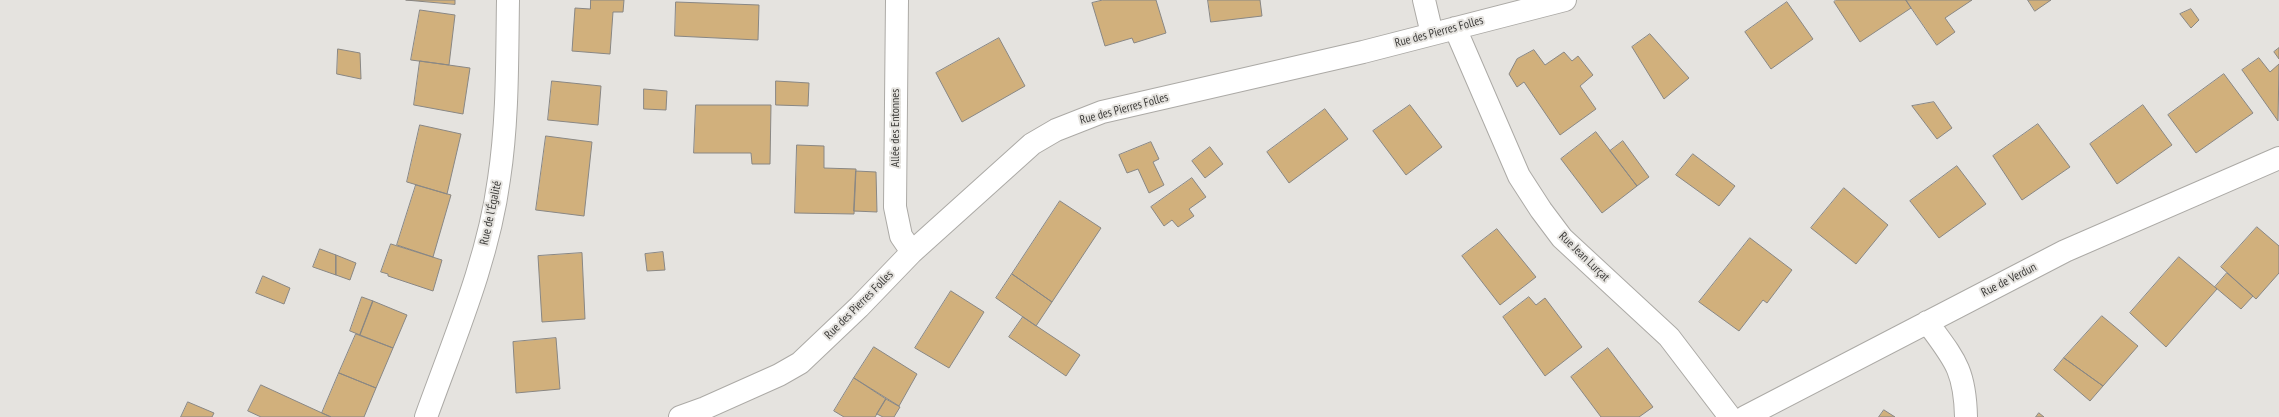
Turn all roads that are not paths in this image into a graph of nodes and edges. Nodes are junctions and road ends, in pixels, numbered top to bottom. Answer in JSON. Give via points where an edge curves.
{"nodes":[{"id":1,"x":508,"y":0,"type":"edge"},
{"id":2,"x":896,"y":0,"type":"edge"},
{"id":3,"x":1424,"y":0,"type":"edge"},
{"id":4,"x":1565,"y":0,"type":"edge"},
{"id":5,"x":1455,"y":28,"type":"junction"},
{"id":6,"x":1432,"y":34,"type":"junction"},
{"id":7,"x":2279,"y":158,"type":"edge"},
{"id":8,"x":912,"y":252,"type":"junction"},
{"id":9,"x":1927,"y":322,"type":"junction"},
{"id":10,"x":426,"y":417,"type":"edge"},
{"id":11,"x":680,"y":417,"type":"edge"},
{"id":12,"x":1730,"y":417,"type":"edge"},
{"id":13,"x":1745,"y":417,"type":"edge"},
{"id":14,"x":1966,"y":417,"type":"edge"}],
"edges":[{"from":1,"to":10,"type":"street","name":"Rue de l'Égalité","via":[[507,84],[503,138],[491,221],[479,266]]},
{"from":2,"to":8,"type":"street","name":"Allée des Entonnes","via":[[895,207],[901,236]]},
{"from":3,"to":6,"type":"street"},
{"from":4,"to":5,"type":"street","name":"Rue des Pierres Folles"},
{"from":5,"to":6,"type":"street","name":"Rue des Pierres Folles"},
{"from":5,"to":12,"type":"street","name":"Rue Jean Lurçat","via":[[1519,176],[1541,210],[1562,238],[1669,337]]},
{"from":6,"to":8,"type":"street","name":"Rue des Pierres Folles","via":[[1102,112],[1080,120],[1032,144]]},
{"from":7,"to":9,"type":"street","name":"Rue de Verdun","via":[[2065,251]]},
{"from":8,"to":11,"type":"street","name":"Rue des Pierres Folles","via":[[800,363],[779,375]]},
{"from":9,"to":13,"type":"street","name":"Rue de Verdun"},
{"from":9,"to":14,"type":"street","via":[[1954,358],[1960,372]]}]}
